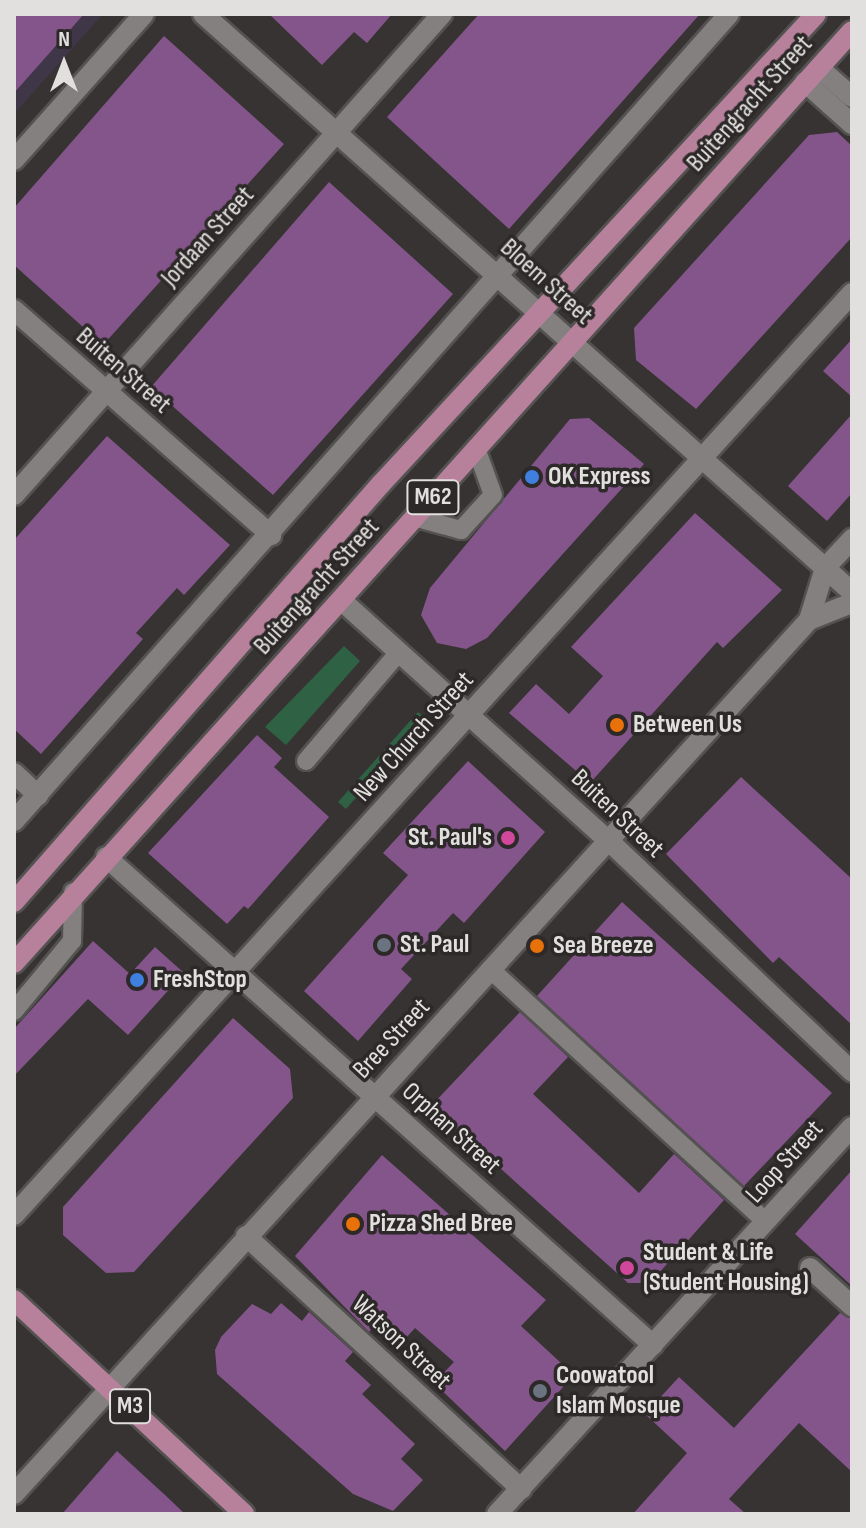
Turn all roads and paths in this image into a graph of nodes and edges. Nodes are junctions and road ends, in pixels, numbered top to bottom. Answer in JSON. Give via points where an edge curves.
{"nodes":[{"id":1,"x":144,"y":14,"type":"edge"},
{"id":2,"x":203,"y":14,"type":"edge"},
{"id":3,"x":442,"y":14,"type":"edge"},
{"id":4,"x":729,"y":14,"type":"edge"},
{"id":5,"x":816,"y":14,"type":"edge"},
{"id":6,"x":852,"y":31,"type":"edge"},
{"id":7,"x":812,"y":75,"type":"junction"},
{"id":8,"x":852,"y":97,"type":"edge"},
{"id":9,"x":852,"y":124,"type":"edge"},
{"id":10,"x":337,"y":132,"type":"junction"},
{"id":11,"x":14,"y":160,"type":"edge"},
{"id":12,"x":500,"y":274,"type":"junction"},
{"id":13,"x":852,"y":293,"type":"edge"},
{"id":14,"x":14,"y":310,"type":"edge"},
{"id":15,"x":539,"y":310,"type":"junction"},
{"id":16,"x":571,"y":340,"type":"junction"},
{"id":17,"x":106,"y":390,"type":"junction"},
{"id":18,"x":476,"y":448,"type":"junction"},
{"id":19,"x":702,"y":458,"type":"junction"},
{"id":20,"x":14,"y":495,"type":"edge"},
{"id":21,"x":414,"y":517,"type":"junction"},
{"id":22,"x":271,"y":535,"type":"junction"},
{"id":23,"x":852,"y":539,"type":"edge"},
{"id":24,"x":825,"y":568,"type":"junction"},
{"id":25,"x":852,"y":592,"type":"edge"},
{"id":26,"x":341,"y":600,"type":"junction"},
{"id":27,"x":852,"y":603,"type":"edge"},
{"id":28,"x":809,"y":620,"type":"junction"},
{"id":29,"x":399,"y":652,"type":"junction"},
{"id":30,"x":469,"y":715,"type":"junction"},
{"id":31,"x":306,"y":761,"type":"dead end"},
{"id":32,"x":14,"y":773,"type":"edge"},
{"id":33,"x":38,"y":795,"type":"junction"},
{"id":34,"x":14,"y":821,"type":"edge"},
{"id":35,"x":609,"y":841,"type":"junction"},
{"id":36,"x":106,"y":857,"type":"junction"},
{"id":37,"x":73,"y":892,"type":"junction"},
{"id":38,"x":14,"y":902,"type":"edge"},
{"id":39,"x":14,"y":963,"type":"edge"},
{"id":40,"x":490,"y":969,"type":"junction"},
{"id":41,"x":237,"y":970,"type":"junction"},
{"id":42,"x":14,"y":1011,"type":"edge"},
{"id":43,"x":852,"y":1072,"type":"edge"},
{"id":44,"x":375,"y":1095,"type":"junction"},
{"id":45,"x":852,"y":1127,"type":"edge"},
{"id":46,"x":14,"y":1215,"type":"edge"},
{"id":47,"x":766,"y":1222,"type":"junction"},
{"id":48,"x":246,"y":1236,"type":"junction"},
{"id":49,"x":810,"y":1268,"type":"dead end"},
{"id":50,"x":14,"y":1300,"type":"edge"},
{"id":51,"x":852,"y":1306,"type":"edge"},
{"id":52,"x":653,"y":1345,"type":"junction"},
{"id":53,"x":111,"y":1387,"type":"junction"},
{"id":54,"x":521,"y":1489,"type":"junction"},
{"id":55,"x":14,"y":1494,"type":"edge"},
{"id":56,"x":244,"y":1514,"type":"edge"},
{"id":57,"x":497,"y":1514,"type":"edge"}],
"edges":[{"from":1,"to":11,"type":"street"},
{"from":2,"to":10,"type":"street","name":"Bloem Street"},
{"from":3,"to":10,"type":"street","name":"Jordaan Street"},
{"from":4,"to":12,"type":"street"},
{"from":5,"to":15,"type":"main road","name":"Buitengracht Street","number":"M62"},
{"from":6,"to":7,"type":"main road","name":"Buitengracht Street","number":"M62"},
{"from":7,"to":8,"type":"street"},
{"from":7,"to":9,"type":"street"},
{"from":7,"to":16,"type":"main road","name":"Buitengracht Street","number":"M62"},
{"from":10,"to":12,"type":"street","name":"Bloem Street"},
{"from":10,"to":17,"type":"street","name":"Jordaan Street"},
{"from":12,"to":15,"type":"street","name":"Bloem Street"},
{"from":12,"to":22,"type":"street"},
{"from":13,"to":19,"type":"street","name":"New Church Street"},
{"from":14,"to":17,"type":"street","name":"Buiten Street"},
{"from":15,"to":16,"type":"street","name":"Bloem Street"},
{"from":15,"to":38,"type":"main road","name":"Buitengracht Street","number":"M62"},
{"from":16,"to":18,"type":"main road","name":"Buitengracht Street","number":"M62"},
{"from":16,"to":19,"type":"street","name":"Bloem Street"},
{"from":17,"to":20,"type":"street","name":"Jordaan Street"},
{"from":17,"to":22,"type":"street","name":"Buiten Street"},
{"from":18,"to":21,"type":"main road","name":"Buitengracht Street","number":"M62"},
{"from":18,"to":21,"type":"lane","via":[[493,495],[461,530]]},
{"from":19,"to":24,"type":"street","name":"Bloem Street"},
{"from":19,"to":30,"type":"street","name":"New Church Street"},
{"from":21,"to":26,"type":"main road","name":"Buitengracht Street","number":"M62"},
{"from":22,"to":33,"type":"street"},
{"from":23,"to":24,"type":"street","name":"Bree Street"},
{"from":24,"to":25,"type":"street","name":"Bloem Street"},
{"from":24,"to":28,"type":"street","name":"Bree Street"},
{"from":26,"to":29,"type":"street","name":"Buiten Street"},
{"from":26,"to":36,"type":"main road","name":"Buitengracht Street","number":"M62"},
{"from":27,"to":28,"type":"street","name":"Bree Street"},
{"from":28,"to":35,"type":"street","name":"Bree Street"},
{"from":29,"to":30,"type":"street","name":"Buiten Street"},
{"from":29,"to":31,"type":"lane"},
{"from":30,"to":35,"type":"street","name":"Buiten Street"},
{"from":30,"to":41,"type":"street","name":"New Church Street"},
{"from":32,"to":33,"type":"street"},
{"from":33,"to":34,"type":"street"},
{"from":35,"to":40,"type":"street","name":"Bree Street"},
{"from":35,"to":43,"type":"street","name":"Buiten Street"},
{"from":36,"to":37,"type":"main road","name":"Buitengracht Street","number":"M62"},
{"from":36,"to":41,"type":"street","name":"Orphan Street"},
{"from":37,"to":39,"type":"main road","name":"Buitengracht Street","number":"M62"},
{"from":37,"to":42,"type":"lane","via":[[72,941]]},
{"from":40,"to":44,"type":"street","name":"Bree Street"},
{"from":40,"to":47,"type":"lane"},
{"from":41,"to":44,"type":"street","name":"Orphan Street"},
{"from":41,"to":46,"type":"street","name":"New Church Street"},
{"from":44,"to":48,"type":"street","name":"Bree Street"},
{"from":44,"to":52,"type":"street","name":"Orphan Street"},
{"from":45,"to":47,"type":"street","name":"Loop Street"},
{"from":47,"to":52,"type":"street","name":"Loop Street"},
{"from":48,"to":53,"type":"street","name":"Bree Street"},
{"from":48,"to":54,"type":"street","name":"Watson Street"},
{"from":49,"to":51,"type":"street"},
{"from":50,"to":53,"type":"main road","number":"M3"},
{"from":52,"to":54,"type":"street","name":"Loop Street"},
{"from":53,"to":55,"type":"street","name":"Bree Street"},
{"from":53,"to":56,"type":"main road","number":"M3"},
{"from":54,"to":57,"type":"street","name":"Loop Street"}]}
